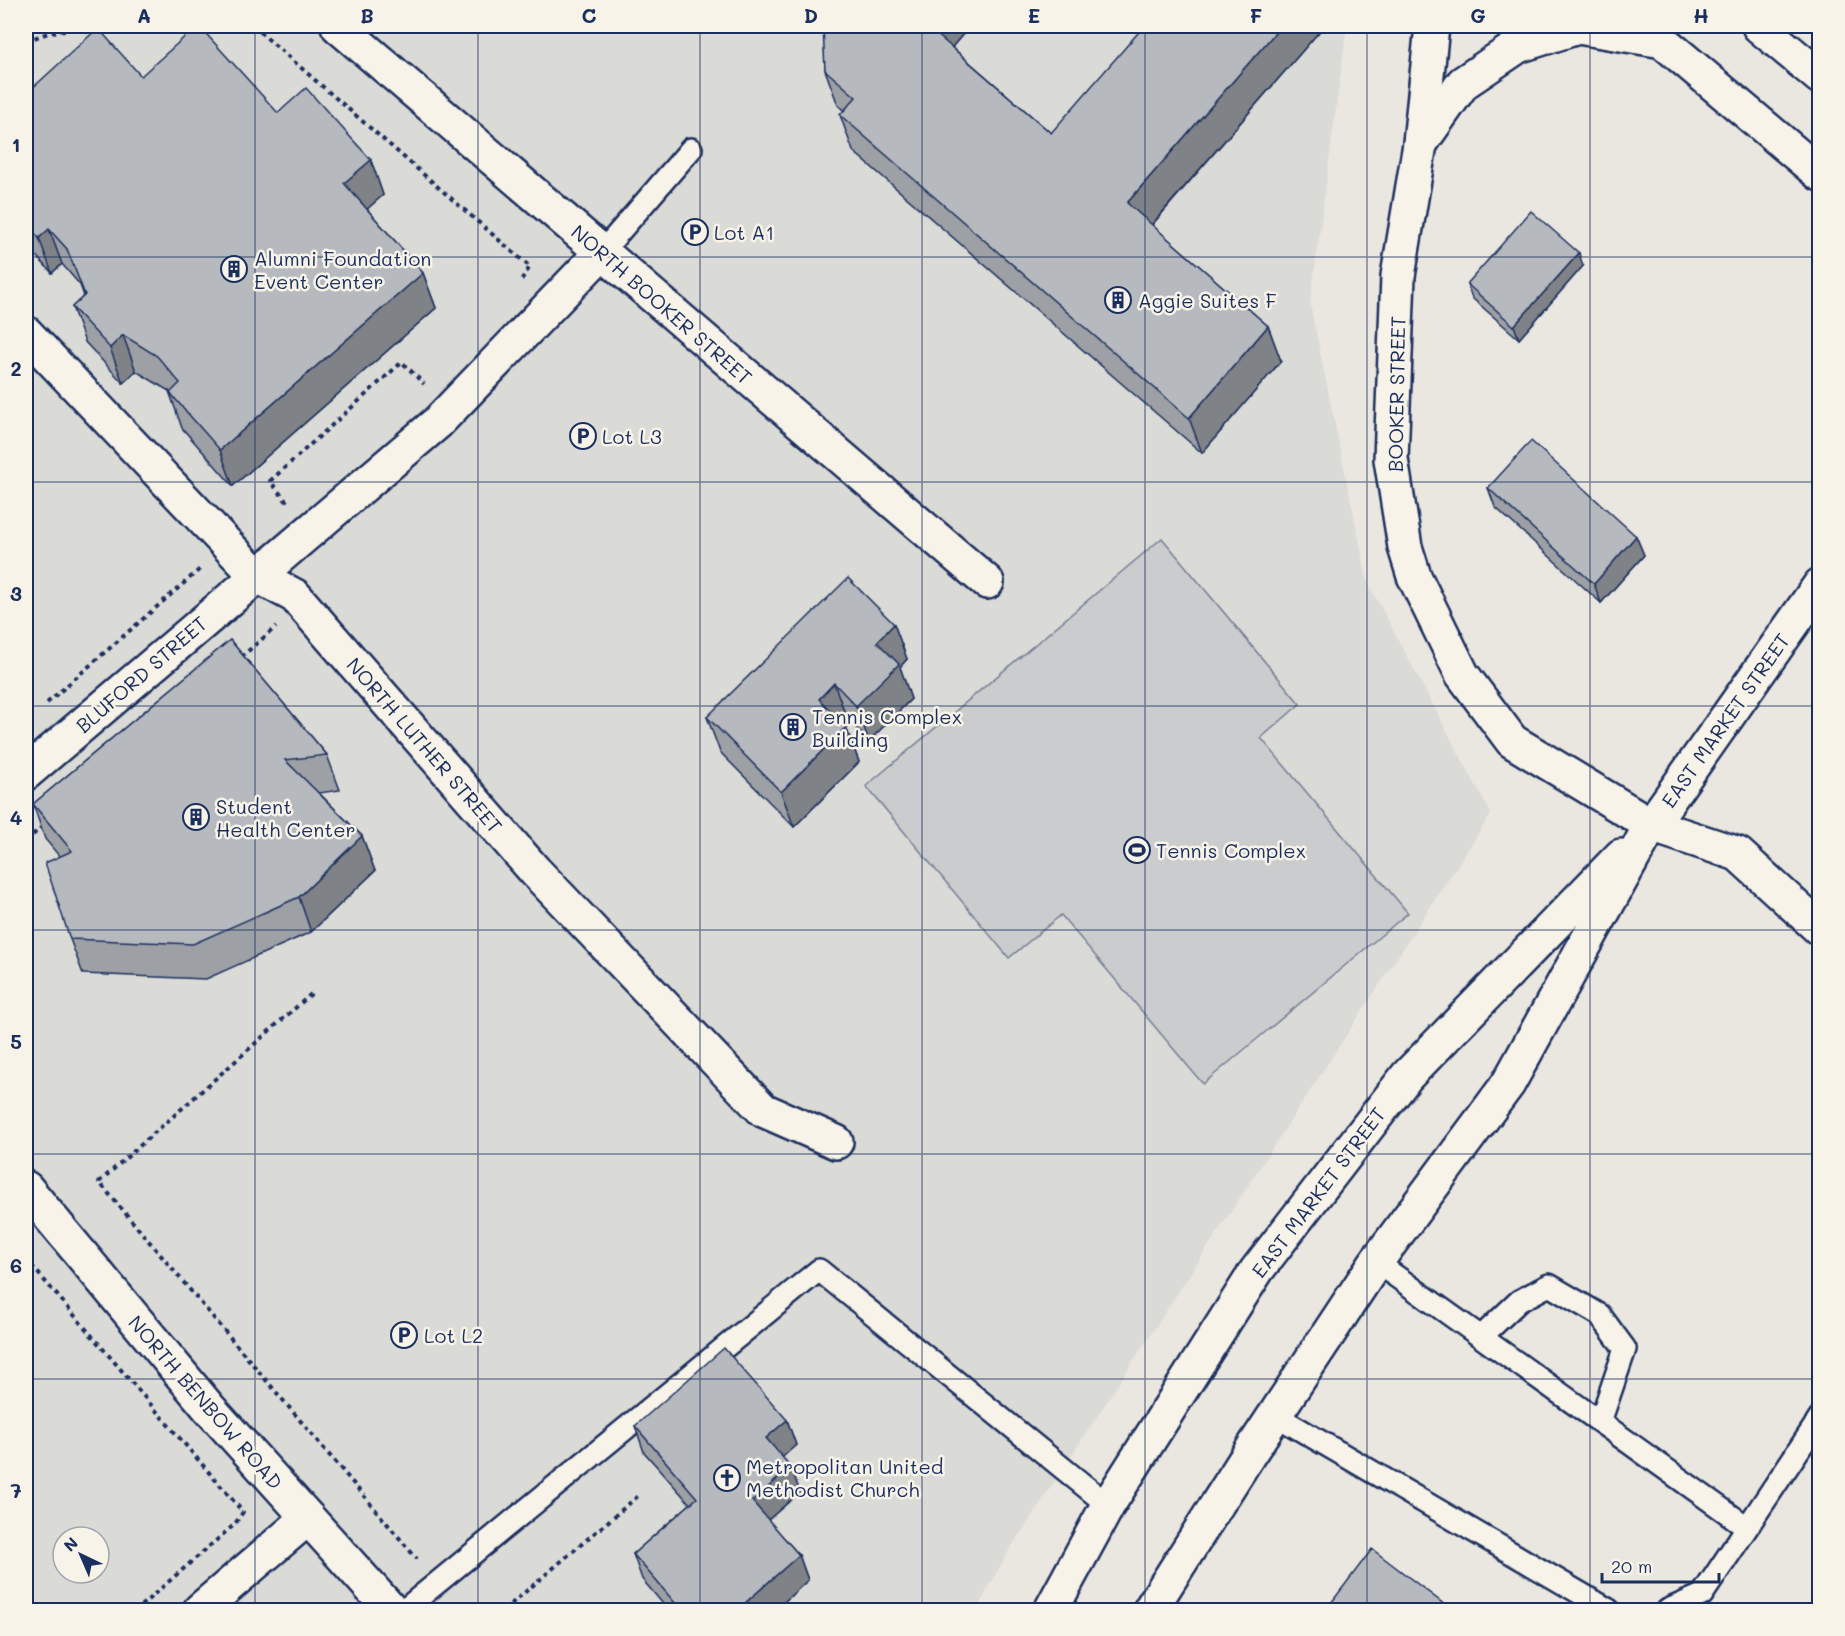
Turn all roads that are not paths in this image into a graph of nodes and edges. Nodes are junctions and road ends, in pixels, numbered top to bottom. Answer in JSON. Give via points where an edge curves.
{"nodes":[{"id":1,"x":338,"y":26,"type":"edge"},
{"id":2,"x":1432,"y":26,"type":"edge"},
{"id":3,"x":1759,"y":26,"type":"edge"},
{"id":4,"x":1654,"y":33,"type":"edge"},
{"id":5,"x":1820,"y":76,"type":"edge"},
{"id":6,"x":1420,"y":144,"type":"junction"},
{"id":7,"x":691,"y":149,"type":"dead end"},
{"id":8,"x":1820,"y":174,"type":"edge"},
{"id":9,"x":602,"y":252,"type":"junction"},
{"id":10,"x":26,"y":333,"type":"edge"},
{"id":11,"x":256,"y":575,"type":"junction"},
{"id":12,"x":987,"y":582,"type":"dead end"},
{"id":13,"x":1820,"y":585,"type":"edge"},
{"id":14,"x":26,"y":773,"type":"edge"},
{"id":15,"x":1651,"y":825,"type":"junction"},
{"id":16,"x":1820,"y":929,"type":"edge"},
{"id":17,"x":836,"y":1142,"type":"dead end"},
{"id":18,"x":26,"y":1188,"type":"edge"},
{"id":19,"x":1376,"y":1262,"type":"junction"},
{"id":20,"x":1481,"y":1337,"type":"junction"},
{"id":21,"x":1275,"y":1415,"type":"junction"},
{"id":22,"x":1820,"y":1418,"type":"edge"},
{"id":23,"x":1600,"y":1422,"type":"junction"},
{"id":24,"x":1108,"y":1505,"type":"junction"},
{"id":25,"x":308,"y":1518,"type":"junction"},
{"id":26,"x":1747,"y":1527,"type":"junction"},
{"id":27,"x":200,"y":1611,"type":"edge"},
{"id":28,"x":392,"y":1611,"type":"edge"},
{"id":29,"x":404,"y":1611,"type":"edge"},
{"id":30,"x":1051,"y":1611,"type":"edge"},
{"id":31,"x":1150,"y":1611,"type":"edge"},
{"id":32,"x":1609,"y":1611,"type":"edge"},
{"id":33,"x":1668,"y":1611,"type":"edge"}],
"edges":[{"from":1,"to":9,"type":"main road","name":"NORTH BOOKER STREET"},
{"from":2,"to":6,"type":"main road","name":"BOOKER STREET"},
{"from":3,"to":5,"type":"main road"},
{"from":4,"to":6,"type":"main road","via":[[1578,27],[1518,46],[1463,83]]},
{"from":4,"to":8,"type":"main road"},
{"from":6,"to":15,"type":"main road","name":"BOOKER STREET","via":[[1398,276],[1391,459],[1405,547],[1414,576],[1462,674],[1512,741]]},
{"from":7,"to":9,"type":"lane"},
{"from":9,"to":11,"type":"main road","name":"BLUFORD STREET","via":[[437,423]]},
{"from":9,"to":12,"type":"main road","name":"NORTH BOOKER STREET"},
{"from":10,"to":11,"type":"main road","name":"NORTH LUTHER STREET"},
{"from":11,"to":14,"type":"main road","name":"BLUFORD STREET"},
{"from":11,"to":17,"type":"main road","name":"NORTH LUTHER STREET","via":[[295,596],[535,871],[763,1110]]},
{"from":13,"to":15,"type":"main road","name":"EAST MARKET STREET"},
{"from":15,"to":16,"type":"main road","name":"BOOKER STREET","via":[[1738,854]]},
{"from":15,"to":19,"type":"main road","name":"EAST MARKET STREET","via":[[1508,1083]]},
{"from":15,"to":24,"type":"main road","name":"EAST MARKET STREET","via":[[1407,1076],[1257,1270]]},
{"from":18,"to":25,"type":"main road","name":"NORTH BENBOW ROAD","via":[[209,1408]]},
{"from":19,"to":20,"type":"lane"},
{"from":19,"to":21,"type":"main road","name":"EAST MARKET STREET"},
{"from":20,"to":23,"type":"lane"},
{"from":20,"to":23,"type":"lane","via":[[1519,1301],[1549,1285],[1600,1315],[1625,1349]]},
{"from":21,"to":31,"type":"main road","name":"EAST MARKET STREET"},
{"from":21,"to":32,"type":"lane"},
{"from":22,"to":26,"type":"lane"},
{"from":23,"to":26,"type":"lane"},
{"from":24,"to":29,"type":"lane","via":[[819,1270]]},
{"from":24,"to":30,"type":"main road","name":"EAST MARKET STREET"},
{"from":25,"to":27,"type":"main road"},
{"from":25,"to":28,"type":"main road","name":"NORTH BENBOW ROAD"},
{"from":26,"to":33,"type":"lane","via":[[1702,1595]]}]}
